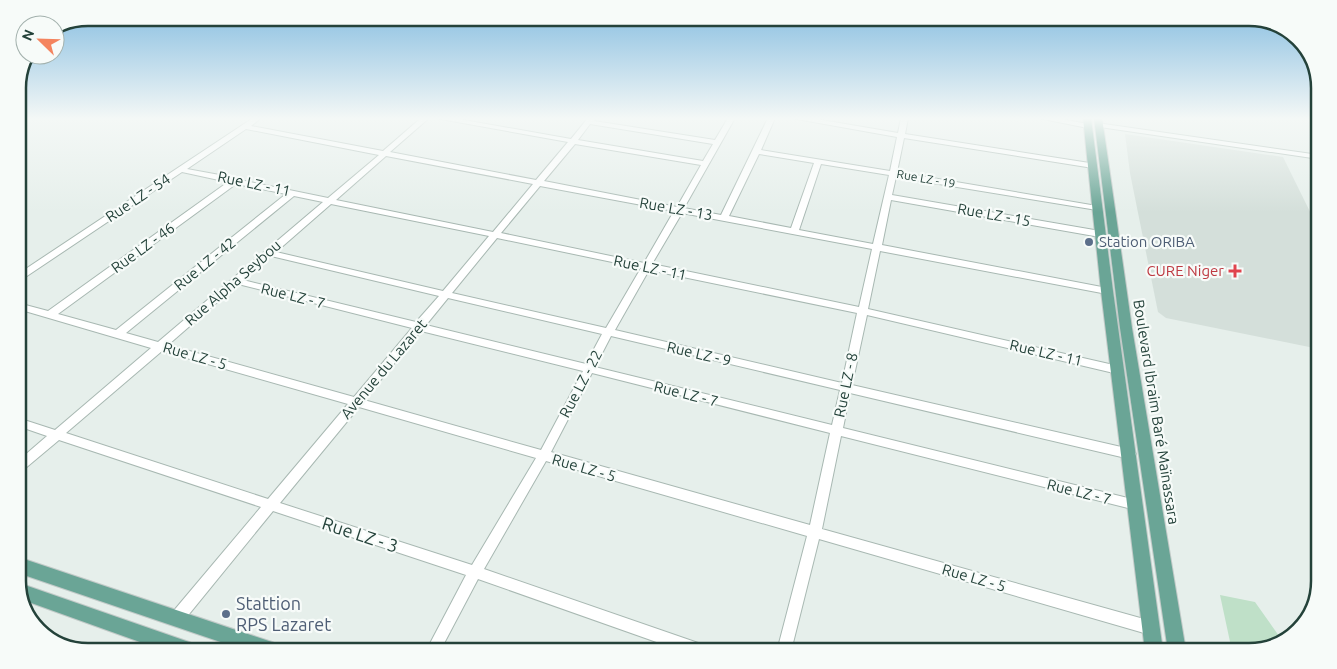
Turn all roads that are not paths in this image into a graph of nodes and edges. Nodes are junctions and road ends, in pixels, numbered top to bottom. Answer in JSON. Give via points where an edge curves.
{"nodes":[{"id":1,"x":212,"y":149,"type":"edge"},
{"id":2,"x":365,"y":149,"type":"edge"},
{"id":3,"x":389,"y":149,"type":"edge"},
{"id":4,"x":567,"y":149,"type":"edge"},
{"id":5,"x":617,"y":149,"type":"edge"},
{"id":6,"x":714,"y":149,"type":"edge"},
{"id":7,"x":898,"y":149,"type":"edge"},
{"id":8,"x":989,"y":149,"type":"edge"},
{"id":9,"x":1093,"y":149,"type":"edge"},
{"id":10,"x":1097,"y":149,"type":"edge"},
{"id":11,"x":1274,"y":149,"type":"edge"},
{"id":12,"x":756,"y":151,"type":"joint"},
{"id":13,"x":385,"y":153,"type":"junction"},
{"id":14,"x":1311,"y":155,"type":"edge"},
{"id":15,"x":818,"y":161,"type":"junction"},
{"id":16,"x":706,"y":164,"type":"junction"},
{"id":17,"x":1093,"y":166,"type":"junction"},
{"id":18,"x":181,"y":170,"type":"junction"},
{"id":19,"x":893,"y":174,"type":"junction"},
{"id":20,"x":236,"y":180,"type":"junction"},
{"id":21,"x":538,"y":183,"type":"junction"},
{"id":22,"x":293,"y":192,"type":"junction"},
{"id":23,"x":888,"y":197,"type":"junction"},
{"id":24,"x":330,"y":200,"type":"junction"},
{"id":25,"x":1096,"y":208,"type":"junction"},
{"id":26,"x":679,"y":210,"type":"junction"},
{"id":27,"x":724,"y":218,"type":"junction"},
{"id":28,"x":794,"y":231,"type":"junction"},
{"id":29,"x":1100,"y":234,"type":"junction"},
{"id":30,"x":495,"y":235,"type":"junction"},
{"id":31,"x":877,"y":247,"type":"junction"},
{"id":32,"x":269,"y":253,"type":"junction"},
{"id":33,"x":646,"y":268,"type":"junction"},
{"id":34,"x":26,"y":273,"type":"edge"},
{"id":35,"x":236,"y":281,"type":"junction"},
{"id":36,"x":1107,"y":291,"type":"junction"},
{"id":37,"x":446,"y":294,"type":"junction"},
{"id":38,"x":26,"y":308,"type":"edge"},
{"id":39,"x":863,"y":312,"type":"junction"},
{"id":40,"x":50,"y":315,"type":"junction"},
{"id":41,"x":418,"y":328,"type":"junction"},
{"id":42,"x":608,"y":333,"type":"junction"},
{"id":43,"x":117,"y":335,"type":"junction"},
{"id":44,"x":160,"y":346,"type":"junction"},
{"id":45,"x":590,"y":370,"type":"junction"},
{"id":46,"x":1118,"y":370,"type":"junction"},
{"id":47,"x":846,"y":389,"type":"junction"},
{"id":48,"x":356,"y":402,"type":"junction"},
{"id":49,"x":26,"y":425,"type":"edge"},
{"id":50,"x":837,"y":431,"type":"junction"},
{"id":51,"x":57,"y":435,"type":"junction"},
{"id":52,"x":1130,"y":454,"type":"junction"},
{"id":53,"x":543,"y":456,"type":"junction"},
{"id":54,"x":26,"y":461,"type":"edge"},
{"id":55,"x":1136,"y":505,"type":"junction"},
{"id":56,"x":270,"y":506,"type":"junction"},
{"id":57,"x":814,"y":534,"type":"junction"},
{"id":58,"x":26,"y":568,"type":"edge"},
{"id":59,"x":475,"y":572,"type":"junction"},
{"id":60,"x":27,"y":594,"type":"edge"},
{"id":61,"x":176,"y":619,"type":"junction"},
{"id":62,"x":1151,"y":628,"type":"junction"},
{"id":63,"x":164,"y":643,"type":"edge"},
{"id":64,"x":246,"y":643,"type":"edge"},
{"id":65,"x":438,"y":643,"type":"edge"},
{"id":66,"x":676,"y":643,"type":"edge"},
{"id":67,"x":786,"y":643,"type":"edge"},
{"id":68,"x":1153,"y":643,"type":"edge"},
{"id":69,"x":1176,"y":643,"type":"edge"}],
"edges":[{"from":1,"to":18,"type":"street","name":"Rue LZ - 54"},
{"from":2,"to":13,"type":"street","name":"Rue LZ - 13"},
{"from":3,"to":13,"type":"street","name":"Rue Alpha Seybou"},
{"from":4,"to":21,"type":"street","name":"Avenue du Lazaret"},
{"from":5,"to":16,"type":"street"},
{"from":6,"to":16,"type":"street","name":"Rue LZ - 22"},
{"from":7,"to":19,"type":"street","name":"Rue LZ - 8"},
{"from":8,"to":17,"type":"street"},
{"from":9,"to":17,"type":"main road","name":"Boulevard Ibraim Baré Maïnassara"},
{"from":10,"to":69,"type":"main road","name":"Boulevard Ibraim Baré Maïnassara"},
{"from":11,"to":14,"type":"street"},
{"from":12,"to":15,"type":"street","name":"Rue LZ - 19"},
{"from":12,"to":27,"type":"street"},
{"from":13,"to":21,"type":"street","name":"Rue LZ - 13"},
{"from":13,"to":24,"type":"street","name":"Rue Alpha Seybou"},
{"from":15,"to":19,"type":"street","name":"Rue LZ - 19"},
{"from":15,"to":28,"type":"street"},
{"from":16,"to":26,"type":"street","name":"Rue LZ - 22"},
{"from":17,"to":25,"type":"main road","name":"Boulevard Ibraim Baré Maïnassara"},
{"from":18,"to":20,"type":"street","name":"Rue LZ - 11"},
{"from":18,"to":34,"type":"street","name":"Rue LZ - 54"},
{"from":19,"to":23,"type":"street","name":"Rue LZ - 8"},
{"from":19,"to":25,"type":"street","name":"Rue LZ - 19"},
{"from":20,"to":22,"type":"street","name":"Rue LZ - 11"},
{"from":20,"to":40,"type":"street","name":"Rue LZ - 46"},
{"from":21,"to":26,"type":"street","name":"Rue LZ - 13"},
{"from":21,"to":30,"type":"street","name":"Avenue du Lazaret"},
{"from":22,"to":24,"type":"street","name":"Rue LZ - 11"},
{"from":22,"to":43,"type":"street","name":"Rue LZ - 42"},
{"from":23,"to":29,"type":"street","name":"Rue LZ - 15"},
{"from":23,"to":31,"type":"street","name":"Rue LZ - 8"},
{"from":24,"to":30,"type":"street","name":"Rue LZ - 11"},
{"from":24,"to":32,"type":"street","name":"Rue Alpha Seybou"},
{"from":25,"to":29,"type":"main road","name":"Boulevard Ibraim Baré Maïnassara"},
{"from":26,"to":27,"type":"street","name":"Rue LZ - 13"},
{"from":26,"to":33,"type":"street","name":"Rue LZ - 22"},
{"from":27,"to":28,"type":"street","name":"Rue LZ - 13"},
{"from":28,"to":31,"type":"street","name":"Rue LZ - 13"},
{"from":29,"to":36,"type":"main road","name":"Boulevard Ibraim Baré Maïnassara"},
{"from":30,"to":33,"type":"street","name":"Rue LZ - 11"},
{"from":30,"to":37,"type":"street","name":"Avenue du Lazaret"},
{"from":31,"to":36,"type":"street","name":"Rue LZ - 13"},
{"from":31,"to":39,"type":"street","name":"Rue LZ - 8"},
{"from":32,"to":35,"type":"street","name":"Rue Alpha Seybou"},
{"from":32,"to":37,"type":"street","name":"Rue LZ - 9"},
{"from":33,"to":39,"type":"street","name":"Rue LZ - 11"},
{"from":33,"to":42,"type":"street","name":"Rue LZ - 22"},
{"from":35,"to":41,"type":"street","name":"Rue LZ - 7"},
{"from":35,"to":44,"type":"street","name":"Rue Alpha Seybou"},
{"from":36,"to":46,"type":"main road","name":"Boulevard Ibraim Baré Maïnassara"},
{"from":37,"to":41,"type":"street","name":"Avenue du Lazaret"},
{"from":37,"to":42,"type":"street","name":"Rue LZ - 9"},
{"from":38,"to":40,"type":"street","name":"Rue LZ - 5"},
{"from":39,"to":46,"type":"street","name":"Rue LZ - 11"},
{"from":39,"to":47,"type":"street","name":"Rue LZ - 8"},
{"from":40,"to":43,"type":"street","name":"Rue LZ - 5"},
{"from":41,"to":45,"type":"street","name":"Rue LZ - 7"},
{"from":41,"to":48,"type":"street","name":"Avenue du Lazaret"},
{"from":42,"to":45,"type":"street","name":"Rue LZ - 22"},
{"from":42,"to":47,"type":"street","name":"Rue LZ - 9"},
{"from":43,"to":44,"type":"street","name":"Rue LZ - 5"},
{"from":44,"to":48,"type":"street","name":"Rue LZ - 5"},
{"from":44,"to":51,"type":"street","name":"Rue Alpha Seybou"},
{"from":45,"to":50,"type":"street","name":"Rue LZ - 7"},
{"from":45,"to":53,"type":"street","name":"Rue LZ - 22"},
{"from":46,"to":52,"type":"main road","name":"Boulevard Ibraim Baré Maïnassara"},
{"from":47,"to":50,"type":"street","name":"Rue LZ - 8"},
{"from":47,"to":52,"type":"street","name":"Rue LZ - 9"},
{"from":48,"to":53,"type":"street","name":"Rue LZ - 5"},
{"from":48,"to":56,"type":"street","name":"Avenue du Lazaret"},
{"from":49,"to":51,"type":"street","name":"Rue LZ - 3"},
{"from":50,"to":55,"type":"street","name":"Rue LZ - 7"},
{"from":50,"to":57,"type":"street","name":"Rue LZ - 8"},
{"from":51,"to":54,"type":"street","name":"Rue Alpha Seybou"},
{"from":51,"to":56,"type":"street","name":"Rue LZ - 3"},
{"from":52,"to":55,"type":"main road","name":"Boulevard Ibraim Baré Maïnassara"},
{"from":53,"to":57,"type":"street","name":"Rue LZ - 5"},
{"from":53,"to":59,"type":"street","name":"Rue LZ - 22"},
{"from":55,"to":62,"type":"main road","name":"Boulevard Ibraim Baré Maïnassara"},
{"from":56,"to":59,"type":"street","name":"Rue LZ - 3"},
{"from":56,"to":61,"type":"street","name":"Avenue du Lazaret"},
{"from":57,"to":62,"type":"street","name":"Rue LZ - 5"},
{"from":57,"to":67,"type":"street","name":"Rue LZ - 8"},
{"from":58,"to":61,"type":"main road"},
{"from":59,"to":65,"type":"street","name":"Rue LZ - 22"},
{"from":59,"to":66,"type":"street","name":"Rue LZ - 3"},
{"from":60,"to":63,"type":"main road"},
{"from":61,"to":64,"type":"main road"},
{"from":62,"to":68,"type":"main road","name":"Boulevard Ibraim Baré Maïnassara"}]}
